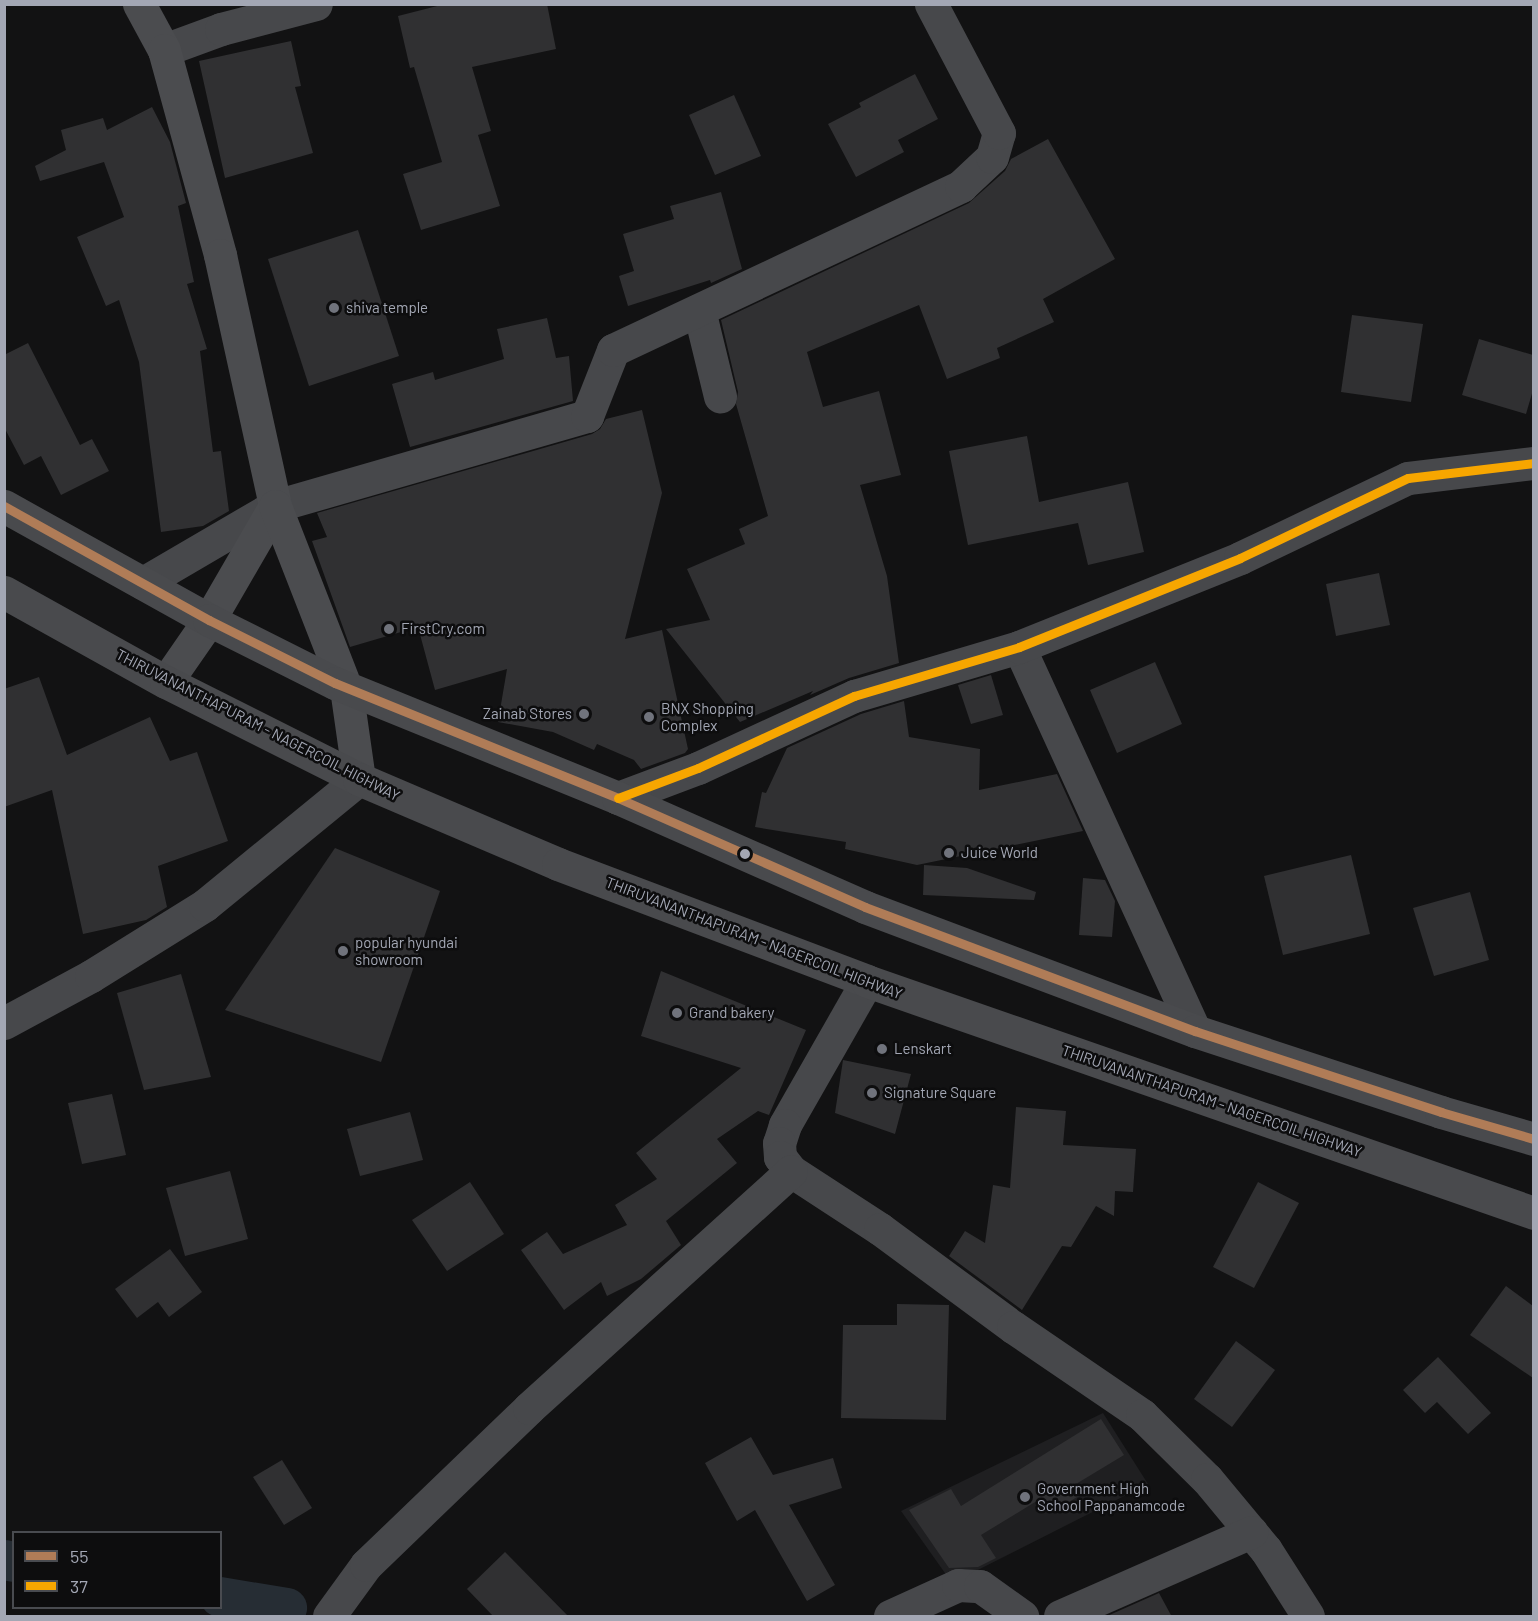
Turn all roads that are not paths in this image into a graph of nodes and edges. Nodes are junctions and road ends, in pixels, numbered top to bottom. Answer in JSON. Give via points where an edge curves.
{"nodes":[{"id":1,"x":139,"y":4,"type":"edge"},
{"id":2,"x":316,"y":4,"type":"edge"},
{"id":3,"x":931,"y":4,"type":"edge"},
{"id":4,"x":164,"y":50,"type":"junction"},
{"id":5,"x":699,"y":310,"type":"junction"},
{"id":6,"x":720,"y":396,"type":"dead end"},
{"id":7,"x":1533,"y":463,"type":"edge"},
{"id":8,"x":4,"y":506,"type":"edge"},
{"id":9,"x":275,"y":506,"type":"junction"},
{"id":10,"x":143,"y":583,"type":"junction"},
{"id":11,"x":4,"y":592,"type":"edge"},
{"id":12,"x":209,"y":620,"type":"junction"},
{"id":13,"x":1018,"y":647,"type":"junction"},
{"id":14,"x":166,"y":681,"type":"junction"},
{"id":15,"x":346,"y":688,"type":"junction"},
{"id":16,"x":359,"y":778,"type":"junction"},
{"id":17,"x":618,"y":798,"type":"junction"},
{"id":18,"x":867,"y":981,"type":"junction"},
{"id":19,"x":4,"y":1023,"type":"edge"},
{"id":20,"x":1195,"y":1031,"type":"junction"},
{"id":21,"x":1533,"y":1139,"type":"edge"},
{"id":22,"x":791,"y":1171,"type":"junction"},
{"id":23,"x":1533,"y":1213,"type":"edge"},
{"id":24,"x":1251,"y":1532,"type":"junction"},
{"id":25,"x":329,"y":1617,"type":"edge"},
{"id":26,"x":890,"y":1617,"type":"edge"},
{"id":27,"x":1022,"y":1617,"type":"edge"},
{"id":28,"x":1060,"y":1617,"type":"edge"},
{"id":29,"x":1308,"y":1617,"type":"edge"}],
"edges":[{"from":1,"to":4,"type":"street"},
{"from":2,"to":4,"type":"street","via":[[221,29]]},
{"from":3,"to":5,"type":"street","via":[[999,133],[992,157],[961,186]]},
{"from":4,"to":9,"type":"street","via":[[220,255]]},
{"from":5,"to":6,"type":"street"},
{"from":5,"to":9,"type":"street","via":[[613,350],[587,416]]},
{"from":7,"to":13,"type":"street","via":[[1408,478],[1240,558]]},
{"from":8,"to":10,"type":"main road"},
{"from":9,"to":10,"type":"street"},
{"from":9,"to":12,"type":"street"},
{"from":9,"to":15,"type":"street"},
{"from":10,"to":12,"type":"main road"},
{"from":11,"to":14,"type":"main road","name":"THIRUVANANTHAPURAM - NAGERCOIL HIGHWAY"},
{"from":12,"to":14,"type":"street"},
{"from":12,"to":15,"type":"main road"},
{"from":13,"to":17,"type":"street","via":[[854,696],[698,768]]},
{"from":13,"to":20,"type":"street"},
{"from":14,"to":16,"type":"main road","name":"THIRUVANANTHAPURAM - NAGERCOIL HIGHWAY"},
{"from":15,"to":16,"type":"street"},
{"from":15,"to":17,"type":"main road"},
{"from":16,"to":18,"type":"main road","name":"THIRUVANANTHAPURAM - NAGERCOIL HIGHWAY","via":[[558,864]]},
{"from":16,"to":19,"type":"street","via":[[205,905],[91,976]]},
{"from":17,"to":20,"type":"main road","via":[[865,906]]},
{"from":18,"to":22,"type":"street","via":[[785,1125],[779,1143],[780,1157]]},
{"from":18,"to":23,"type":"main road","name":"THIRUVANANTHAPURAM - NAGERCOIL HIGHWAY"},
{"from":20,"to":21,"type":"main road"},
{"from":22,"to":24,"type":"street","via":[[880,1229],[1142,1415],[1207,1479]]},
{"from":22,"to":25,"type":"street","via":[[530,1408],[366,1565]]},
{"from":24,"to":28,"type":"street"},
{"from":24,"to":29,"type":"street"},
{"from":26,"to":27,"type":"street","via":[[958,1585],[980,1586]]}]}
